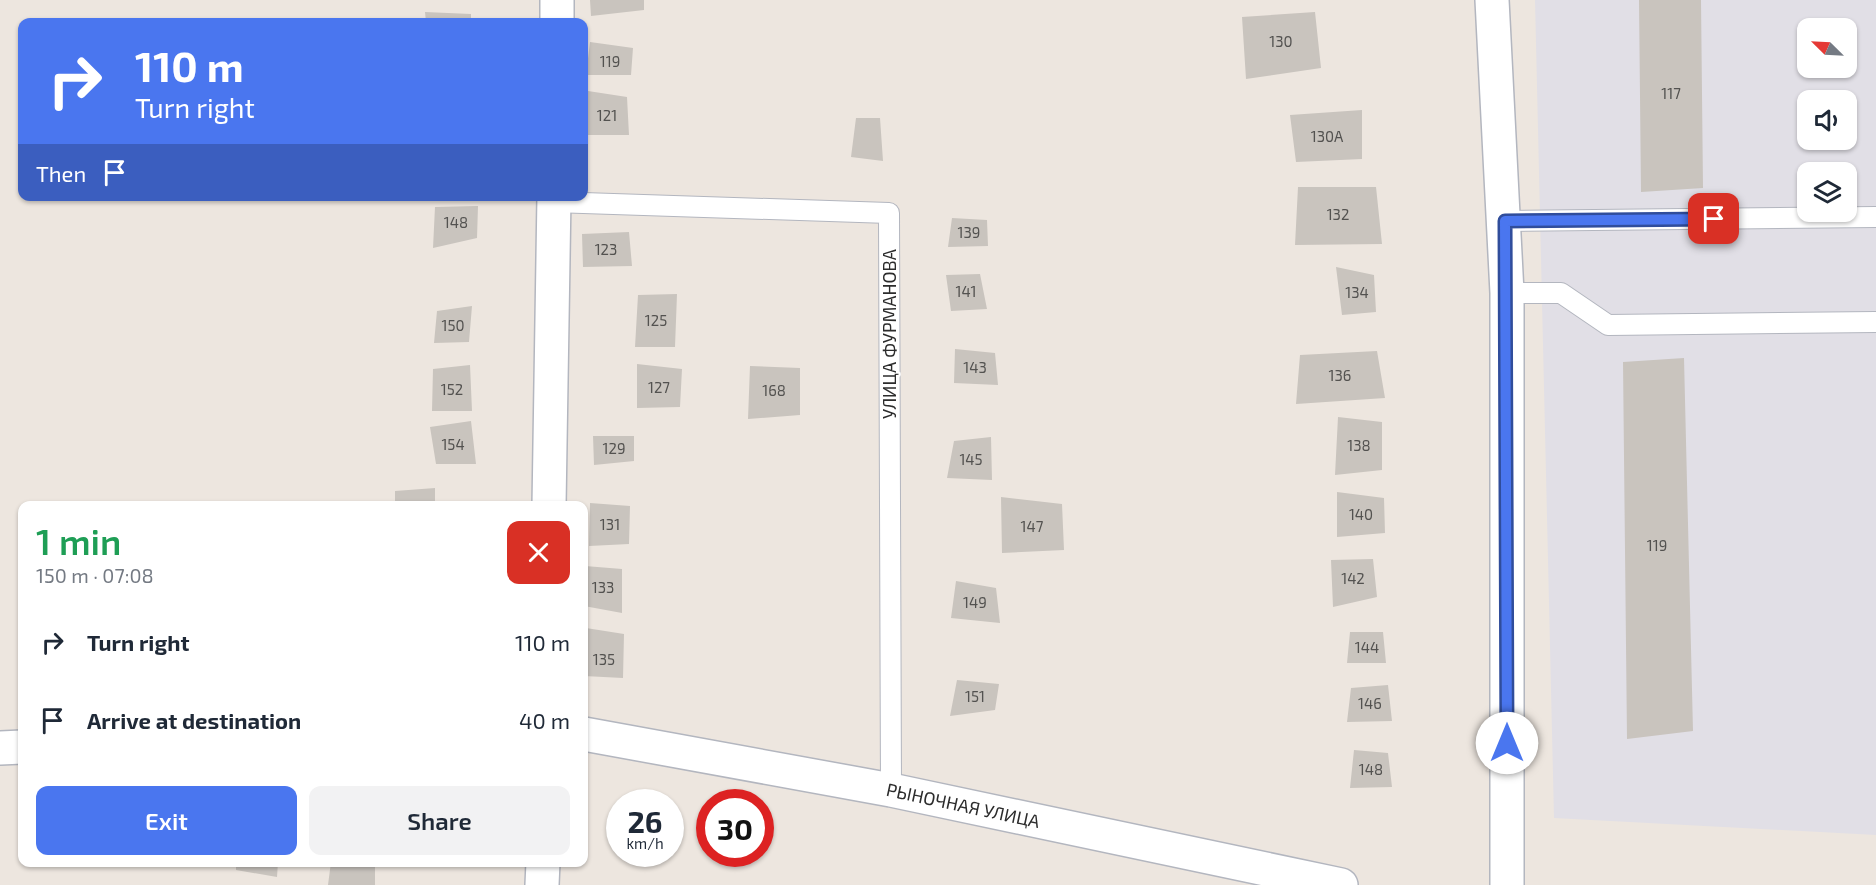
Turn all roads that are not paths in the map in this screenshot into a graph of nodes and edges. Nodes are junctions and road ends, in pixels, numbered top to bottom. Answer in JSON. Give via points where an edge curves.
{"nodes":[{"id":1,"x":557,"y":0,"type":"edge"},
{"id":2,"x":1492,"y":0,"type":"edge"},
{"id":3,"x":557,"y":18,"type":"edge"},
{"id":4,"x":588,"y":200,"type":"edge"},
{"id":5,"x":554,"y":201,"type":"edge"},
{"id":6,"x":1876,"y":217,"type":"edge"},
{"id":7,"x":1505,"y":221,"type":"junction"},
{"id":8,"x":1507,"y":293,"type":"junction"},
{"id":9,"x":1876,"y":322,"type":"edge"},
{"id":10,"x":549,"y":501,"type":"edge"},
{"id":11,"x":588,"y":735,"type":"edge"},
{"id":12,"x":18,"y":747,"type":"edge"},
{"id":13,"x":0,"y":748,"type":"edge"},
{"id":14,"x":891,"y":790,"type":"junction"},
{"id":15,"x":543,"y":867,"type":"edge"},
{"id":16,"x":542,"y":885,"type":"edge"},
{"id":17,"x":1341,"y":885,"type":"edge"},
{"id":18,"x":1507,"y":885,"type":"edge"}],
"edges":[{"from":1,"to":3,"type":"street"},
{"from":2,"to":7,"type":"street"},
{"from":4,"to":14,"type":"lane","name":"УЛИЦА ФУРМАНОВА","via":[[890,213]]},
{"from":5,"to":10,"type":"street","name":"УЛИЦА ФУРМАНОВА"},
{"from":6,"to":7,"type":"lane"},
{"from":7,"to":8,"type":"street"},
{"from":8,"to":9,"type":"lane","via":[[1561,292],[1608,325]]},
{"from":8,"to":18,"type":"street"},
{"from":11,"to":14,"type":"street","name":"РЫНОЧНАЯ УЛИЦА"},
{"from":12,"to":13,"type":"street"},
{"from":14,"to":17,"type":"street","name":"РЫНОЧНАЯ УЛИЦА"},
{"from":15,"to":16,"type":"street"}]}
